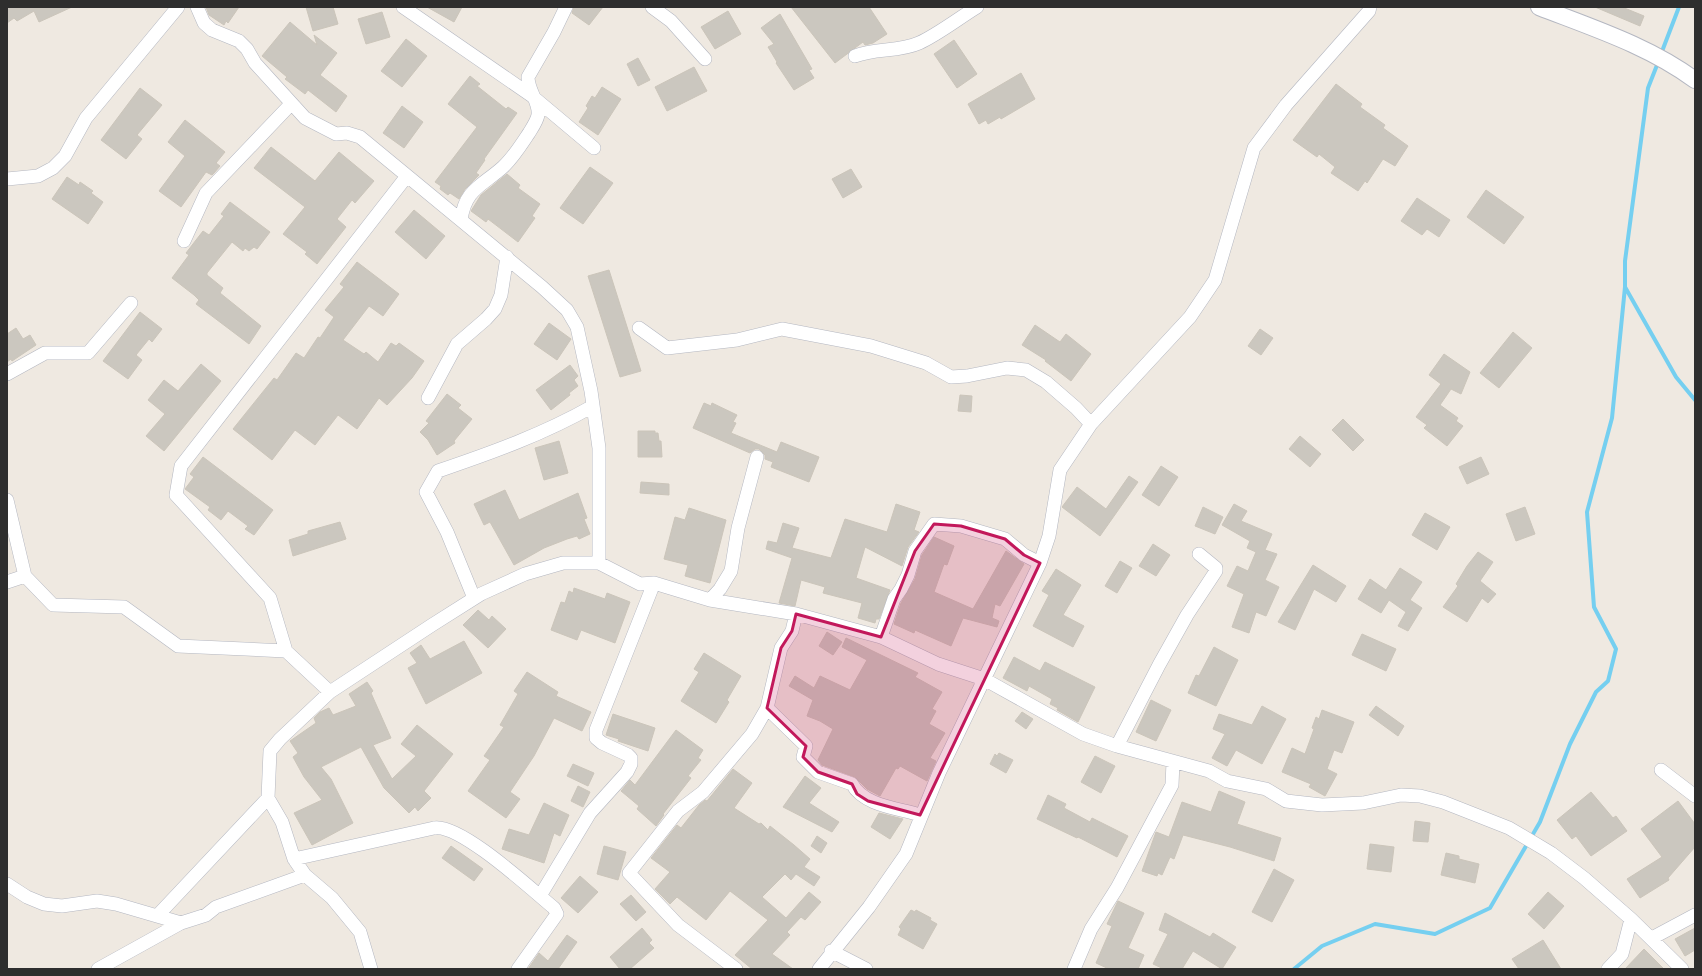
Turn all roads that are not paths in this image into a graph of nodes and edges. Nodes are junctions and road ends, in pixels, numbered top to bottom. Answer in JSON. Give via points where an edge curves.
{"nodes":[{"id":1,"x":178,"y":7,"type":"edge"},
{"id":2,"x":197,"y":7,"type":"edge"},
{"id":3,"x":403,"y":7,"type":"edge"},
{"id":4,"x":566,"y":7,"type":"edge"},
{"id":5,"x":977,"y":7,"type":"edge"},
{"id":6,"x":1370,"y":7,"type":"edge"},
{"id":7,"x":1539,"y":7,"type":"edge"},
{"id":8,"x":656,"y":8,"type":"edge"},
{"id":9,"x":855,"y":56,"type":"dead end"},
{"id":10,"x":705,"y":60,"type":"dead end"},
{"id":11,"x":1695,"y":80,"type":"edge"},
{"id":12,"x":532,"y":96,"type":"junction"},
{"id":13,"x":291,"y":104,"type":"junction"},
{"id":14,"x":594,"y":148,"type":"dead end"},
{"id":15,"x":407,"y":176,"type":"junction"},
{"id":16,"x":7,"y":179,"type":"edge"},
{"id":17,"x":461,"y":220,"type":"junction"},
{"id":18,"x":184,"y":241,"type":"dead end"},
{"id":19,"x":507,"y":258,"type":"junction"},
{"id":20,"x":131,"y":304,"type":"dead end"},
{"id":21,"x":639,"y":328,"type":"dead end"},
{"id":22,"x":7,"y":374,"type":"edge"},
{"id":23,"x":428,"y":398,"type":"dead end"},
{"id":24,"x":593,"y":406,"type":"junction"},
{"id":25,"x":1091,"y":424,"type":"junction"},
{"id":26,"x":757,"y":457,"type":"dead end"},
{"id":27,"x":7,"y":500,"type":"edge"},
{"id":28,"x":1199,"y":554,"type":"dead end"},
{"id":29,"x":599,"y":563,"type":"junction"},
{"id":30,"x":1040,"y":563,"type":"junction"},
{"id":31,"x":25,"y":576,"type":"junction"},
{"id":32,"x":7,"y":582,"type":"edge"},
{"id":33,"x":654,"y":583,"type":"junction"},
{"id":34,"x":474,"y":598,"type":"junction"},
{"id":35,"x":710,"y":600,"type":"junction"},
{"id":36,"x":796,"y":614,"type":"junction"},
{"id":37,"x":881,"y":637,"type":"junction"},
{"id":38,"x":286,"y":651,"type":"junction"},
{"id":39,"x":984,"y":679,"type":"junction"},
{"id":40,"x":330,"y":692,"type":"junction"},
{"id":41,"x":767,"y":708,"type":"junction"},
{"id":42,"x":1117,"y":746,"type":"junction"},
{"id":43,"x":1173,"y":762,"type":"junction"},
{"id":44,"x":1661,"y":770,"type":"dead end"},
{"id":45,"x":1695,"y":796,"type":"edge"},
{"id":46,"x":268,"y":798,"type":"junction"},
{"id":47,"x":920,"y":815,"type":"junction"},
{"id":48,"x":294,"y":859,"type":"junction"},
{"id":49,"x":305,"y":875,"type":"junction"},
{"id":50,"x":7,"y":884,"type":"edge"},
{"id":51,"x":540,"y":896,"type":"junction"},
{"id":52,"x":158,"y":915,"type":"junction"},
{"id":53,"x":1695,"y":915,"type":"edge"},
{"id":54,"x":1631,"y":919,"type":"junction"},
{"id":55,"x":181,"y":923,"type":"junction"},
{"id":56,"x":1652,"y":938,"type":"junction"},
{"id":57,"x":831,"y":951,"type":"junction"},
{"id":58,"x":98,"y":969,"type":"edge"},
{"id":59,"x":371,"y":969,"type":"edge"},
{"id":60,"x":518,"y":969,"type":"edge"},
{"id":61,"x":736,"y":969,"type":"edge"},
{"id":62,"x":819,"y":969,"type":"edge"},
{"id":63,"x":866,"y":969,"type":"edge"},
{"id":64,"x":1074,"y":969,"type":"edge"},
{"id":65,"x":1608,"y":969,"type":"edge"},
{"id":66,"x":1682,"y":969,"type":"edge"}],
"edges":[{"from":1,"to":16,"type":"street","via":[[86,118],[65,156],[38,176]]},
{"from":2,"to":13,"type":"street","via":[[204,23],[212,30],[239,41],[247,49],[254,63]]},
{"from":3,"to":12,"type":"street"},
{"from":4,"to":12,"type":"street","via":[[528,77]]},
{"from":5,"to":9,"type":"street","via":[[918,43]]},
{"from":6,"to":25,"type":"street","via":[[1286,105],[1254,148],[1215,280],[1194,311]]},
{"from":7,"to":11,"type":"street","via":[[1636,46],[1677,67]]},
{"from":8,"to":10,"type":"street","via":[[682,32]]},
{"from":12,"to":14,"type":"street"},
{"from":12,"to":17,"type":"street","via":[[538,109],[536,122],[520,148],[504,167],[475,189],[467,199]]},
{"from":13,"to":15,"type":"street","via":[[301,111],[305,118],[336,134],[347,133],[360,137]]},
{"from":13,"to":18,"type":"street","via":[[206,193]]},
{"from":15,"to":17,"type":"street"},
{"from":15,"to":38,"type":"street","via":[[181,466],[176,495],[270,598]]},
{"from":17,"to":19,"type":"street"},
{"from":19,"to":23,"type":"street","via":[[501,295],[495,309],[457,344]]},
{"from":19,"to":24,"type":"street","via":[[567,310],[577,327]]},
{"from":20,"to":22,"type":"street","via":[[88,353],[45,353]]},
{"from":21,"to":25,"type":"street","via":[[667,348],[737,340],[782,329],[871,346],[926,363],[951,377],[1007,368],[1026,370],[1046,382]]},
{"from":24,"to":29,"type":"street","via":[[599,448]]},
{"from":24,"to":34,"type":"street","via":[[561,424],[494,452],[438,471],[426,492],[447,532]]},
{"from":25,"to":30,"type":"street","via":[[1060,470],[1050,536]]},
{"from":26,"to":35,"type":"street","via":[[738,528],[731,571]]},
{"from":27,"to":31,"type":"street"},
{"from":28,"to":42,"type":"street","via":[[1216,568],[1216,571],[1176,634]]},
{"from":29,"to":33,"type":"street","via":[[640,584]]},
{"from":29,"to":34,"type":"street","via":[[563,563],[550,566],[525,574]]},
{"from":30,"to":37,"type":"street","via":[[1024,555],[1005,539],[961,526],[934,524],[915,551],[908,575],[894,599]]},
{"from":30,"to":39,"type":"street"},
{"from":31,"to":32,"type":"street"},
{"from":31,"to":38,"type":"street","via":[[53,605],[124,607],[178,646]]},
{"from":33,"to":35,"type":"street"},
{"from":33,"to":51,"type":"street","via":[[596,730],[596,738],[628,755],[631,764],[627,772],[590,813]]},
{"from":34,"to":40,"type":"street"},
{"from":35,"to":36,"type":"street"},
{"from":36,"to":37,"type":"street"},
{"from":36,"to":41,"type":"street","via":[[792,630],[781,648]]},
{"from":37,"to":39,"type":"street","via":[[938,664]]},
{"from":38,"to":40,"type":"street"},
{"from":39,"to":42,"type":"street","via":[[1083,734]]},
{"from":39,"to":47,"type":"street"},
{"from":40,"to":46,"type":"street","via":[[270,751]]},
{"from":41,"to":47,"type":"street","via":[[806,746],[803,757],[818,772],[852,784],[857,794],[868,801]]},
{"from":41,"to":61,"type":"street","via":[[752,734],[703,792],[678,811],[629,873],[678,925]]},
{"from":42,"to":43,"type":"street"},
{"from":43,"to":54,"type":"street","via":[[1210,771],[1227,781],[1266,788],[1286,801],[1322,805],[1363,803],[1402,795],[1420,796],[1443,802],[1509,828],[1531,840],[1584,878]]},
{"from":43,"to":64,"type":"street","via":[[1172,785],[1117,888],[1091,929]]},
{"from":44,"to":45,"type":"street"},
{"from":46,"to":48,"type":"street","via":[[282,822]]},
{"from":46,"to":52,"type":"street"},
{"from":47,"to":57,"type":"street","via":[[906,854],[869,907]]},
{"from":48,"to":49,"type":"street"},
{"from":48,"to":51,"type":"street","via":[[440,827],[484,850]]},
{"from":49,"to":55,"type":"street","via":[[216,907],[206,915]]},
{"from":49,"to":59,"type":"street","via":[[332,898],[360,932]]},
{"from":50,"to":52,"type":"street","via":[[44,904],[62,906],[97,901]]},
{"from":51,"to":60,"type":"street","via":[[557,914]]},
{"from":52,"to":55,"type":"street"},
{"from":53,"to":56,"type":"street"},
{"from":54,"to":56,"type":"street"},
{"from":54,"to":65,"type":"street","via":[[1622,954]]},
{"from":55,"to":58,"type":"street"},
{"from":56,"to":66,"type":"street"},
{"from":57,"to":62,"type":"street"},
{"from":57,"to":63,"type":"street"}]}
